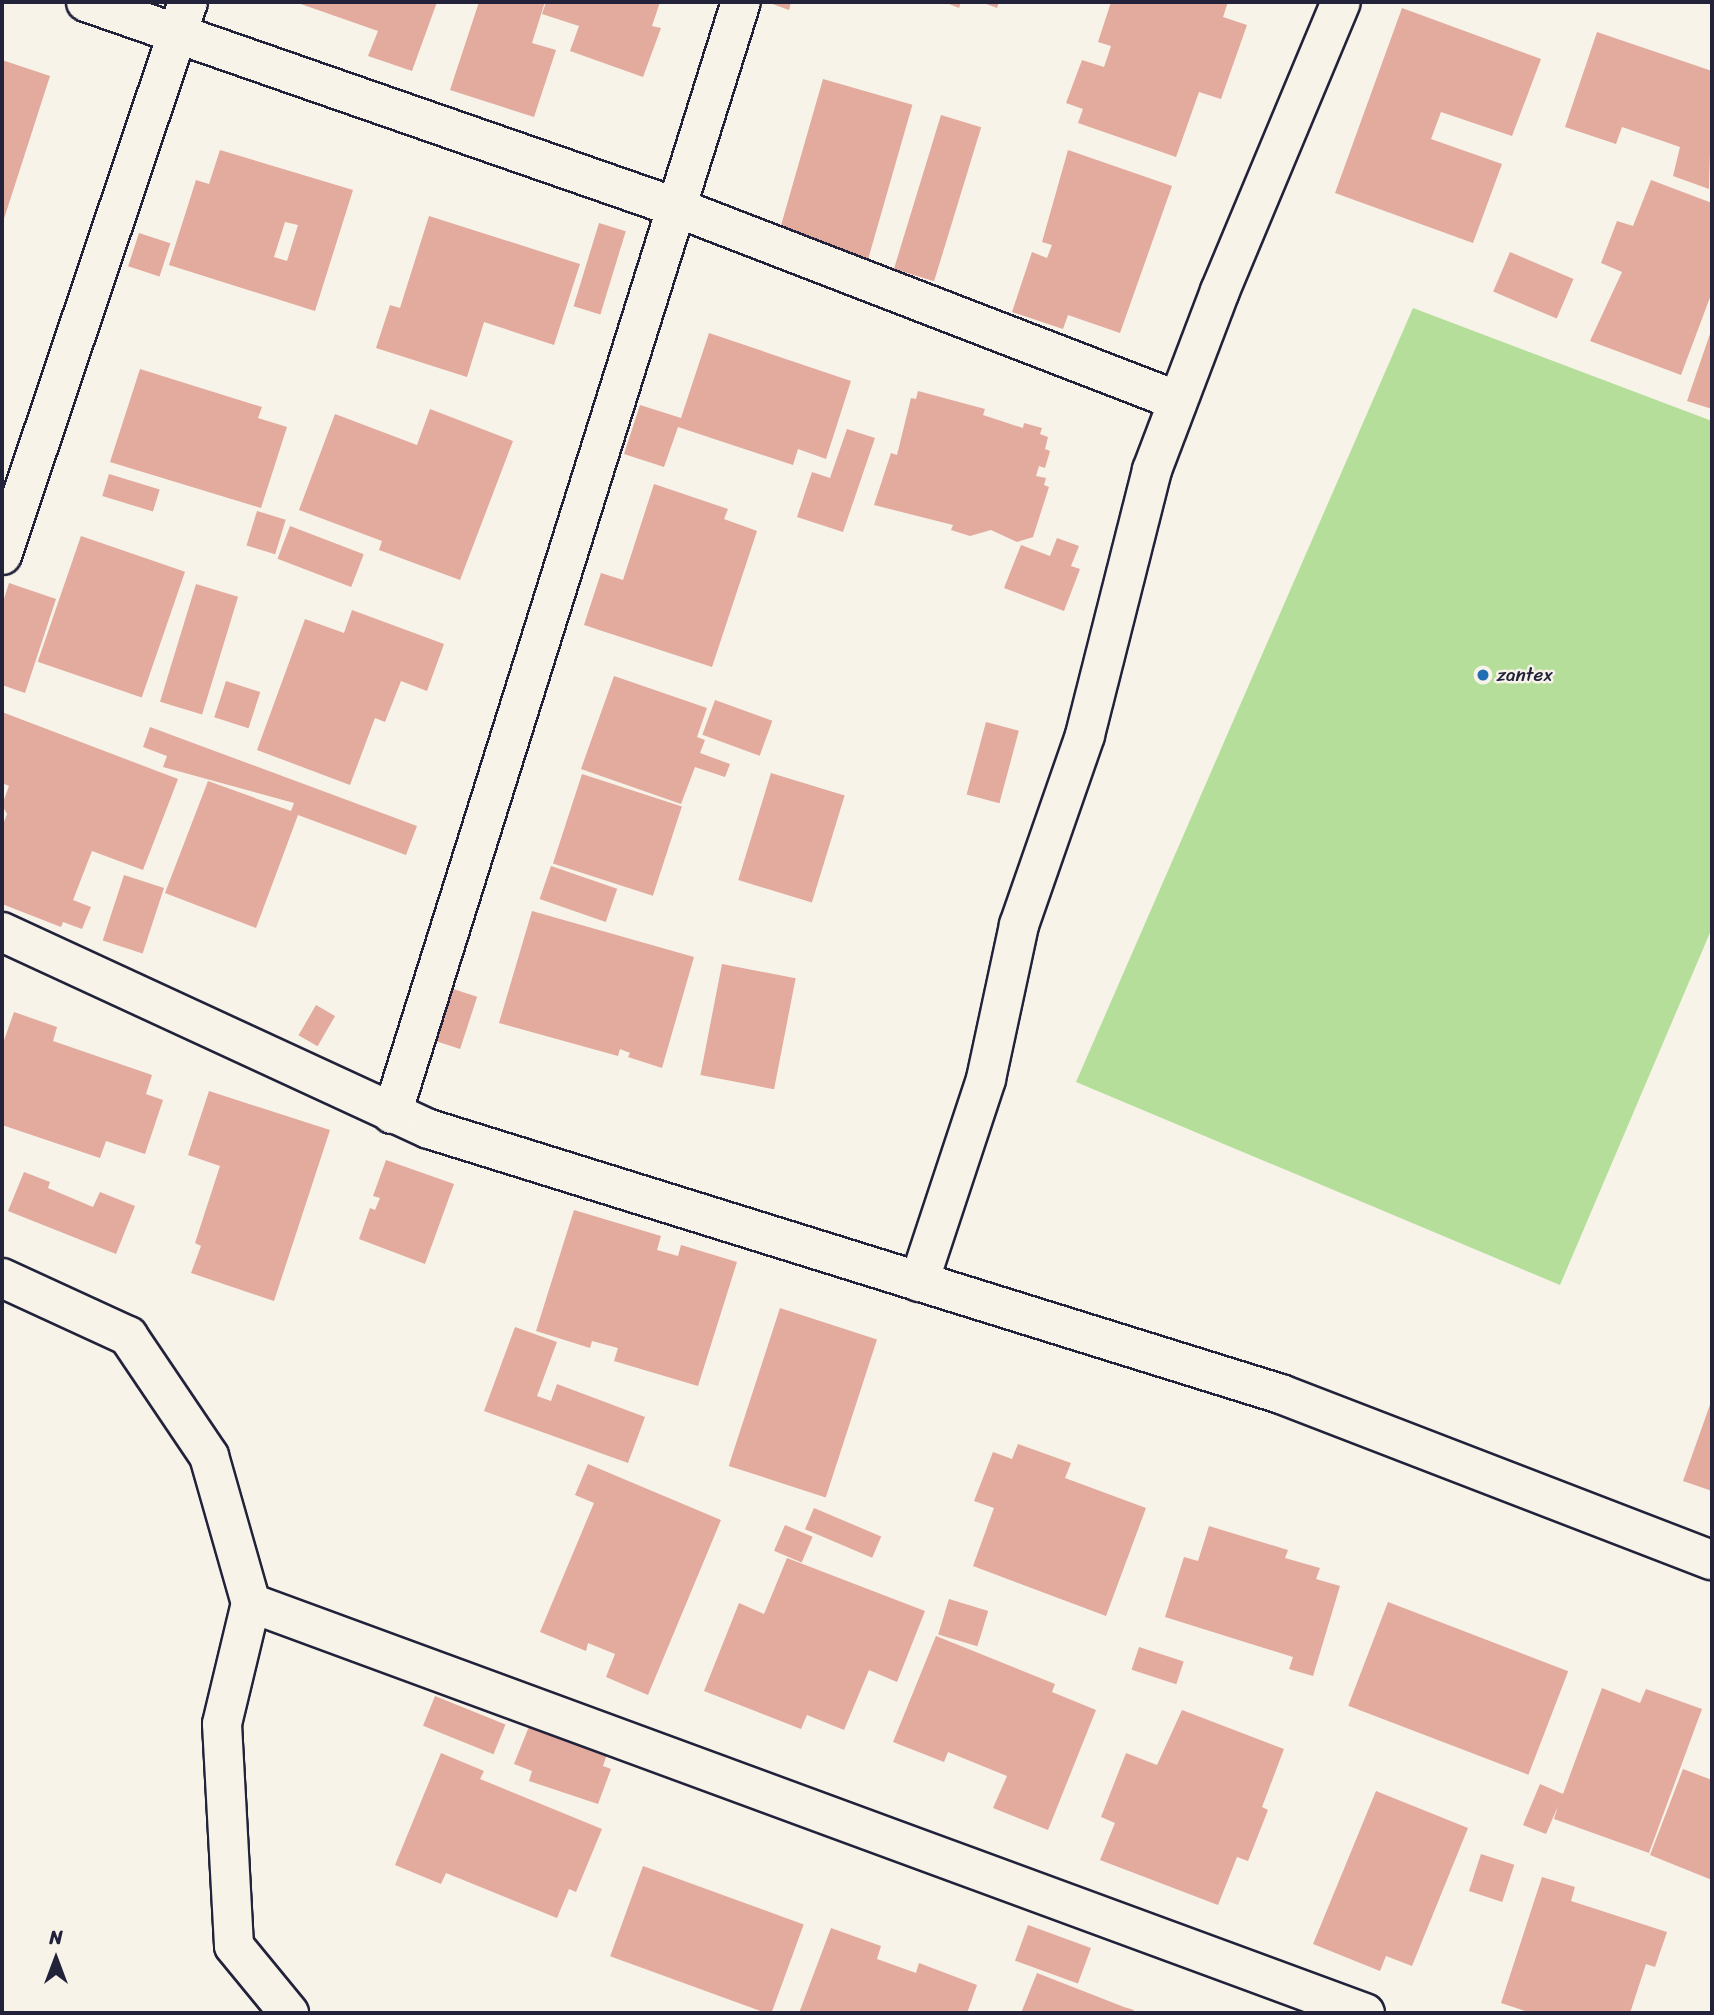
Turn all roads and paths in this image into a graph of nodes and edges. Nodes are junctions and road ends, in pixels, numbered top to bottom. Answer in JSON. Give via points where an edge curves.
{"nodes":[{"id":1,"x":86,"y":2,"type":"edge"},
{"id":2,"x":741,"y":2,"type":"edge"},
{"id":3,"x":1341,"y":2,"type":"edge"},
{"id":4,"x":182,"y":17,"type":"edge"},
{"id":5,"x":675,"y":206,"type":"junction"},
{"id":6,"x":1178,"y":401,"type":"junction"},
{"id":7,"x":2,"y":555,"type":"edge"},
{"id":8,"x":2,"y":932,"type":"edge"},
{"id":9,"x":392,"y":1114,"type":"junction"},
{"id":10,"x":2,"y":1278,"type":"edge"},
{"id":11,"x":919,"y":1282,"type":"junction"},
{"id":12,"x":1712,"y":1560,"type":"edge"},
{"id":13,"x":251,"y":1603,"type":"junction"},
{"id":14,"x":289,"y":2013,"type":"edge"},
{"id":15,"x":1365,"y":2013,"type":"edge"}],
"edges":[{"from":1,"to":4,"type":"street"},
{"from":2,"to":5,"type":"street"},
{"from":3,"to":6,"type":"street"},
{"from":4,"to":5,"type":"street"},
{"from":4,"to":7,"type":"street"},
{"from":5,"to":6,"type":"street"},
{"from":5,"to":9,"type":"street"},
{"from":6,"to":11,"type":"street","via":[[1152,470],[1085,735],[1019,925],[986,1079]]},
{"from":8,"to":9,"type":"street"},
{"from":9,"to":11,"type":"street"},
{"from":10,"to":13,"type":"street","via":[[128,1336],[209,1456]]},
{"from":11,"to":12,"type":"street","via":[[1281,1394]]},
{"from":13,"to":14,"type":"street","via":[[222,1724],[234,1946]]},
{"from":13,"to":15,"type":"street"}]}
